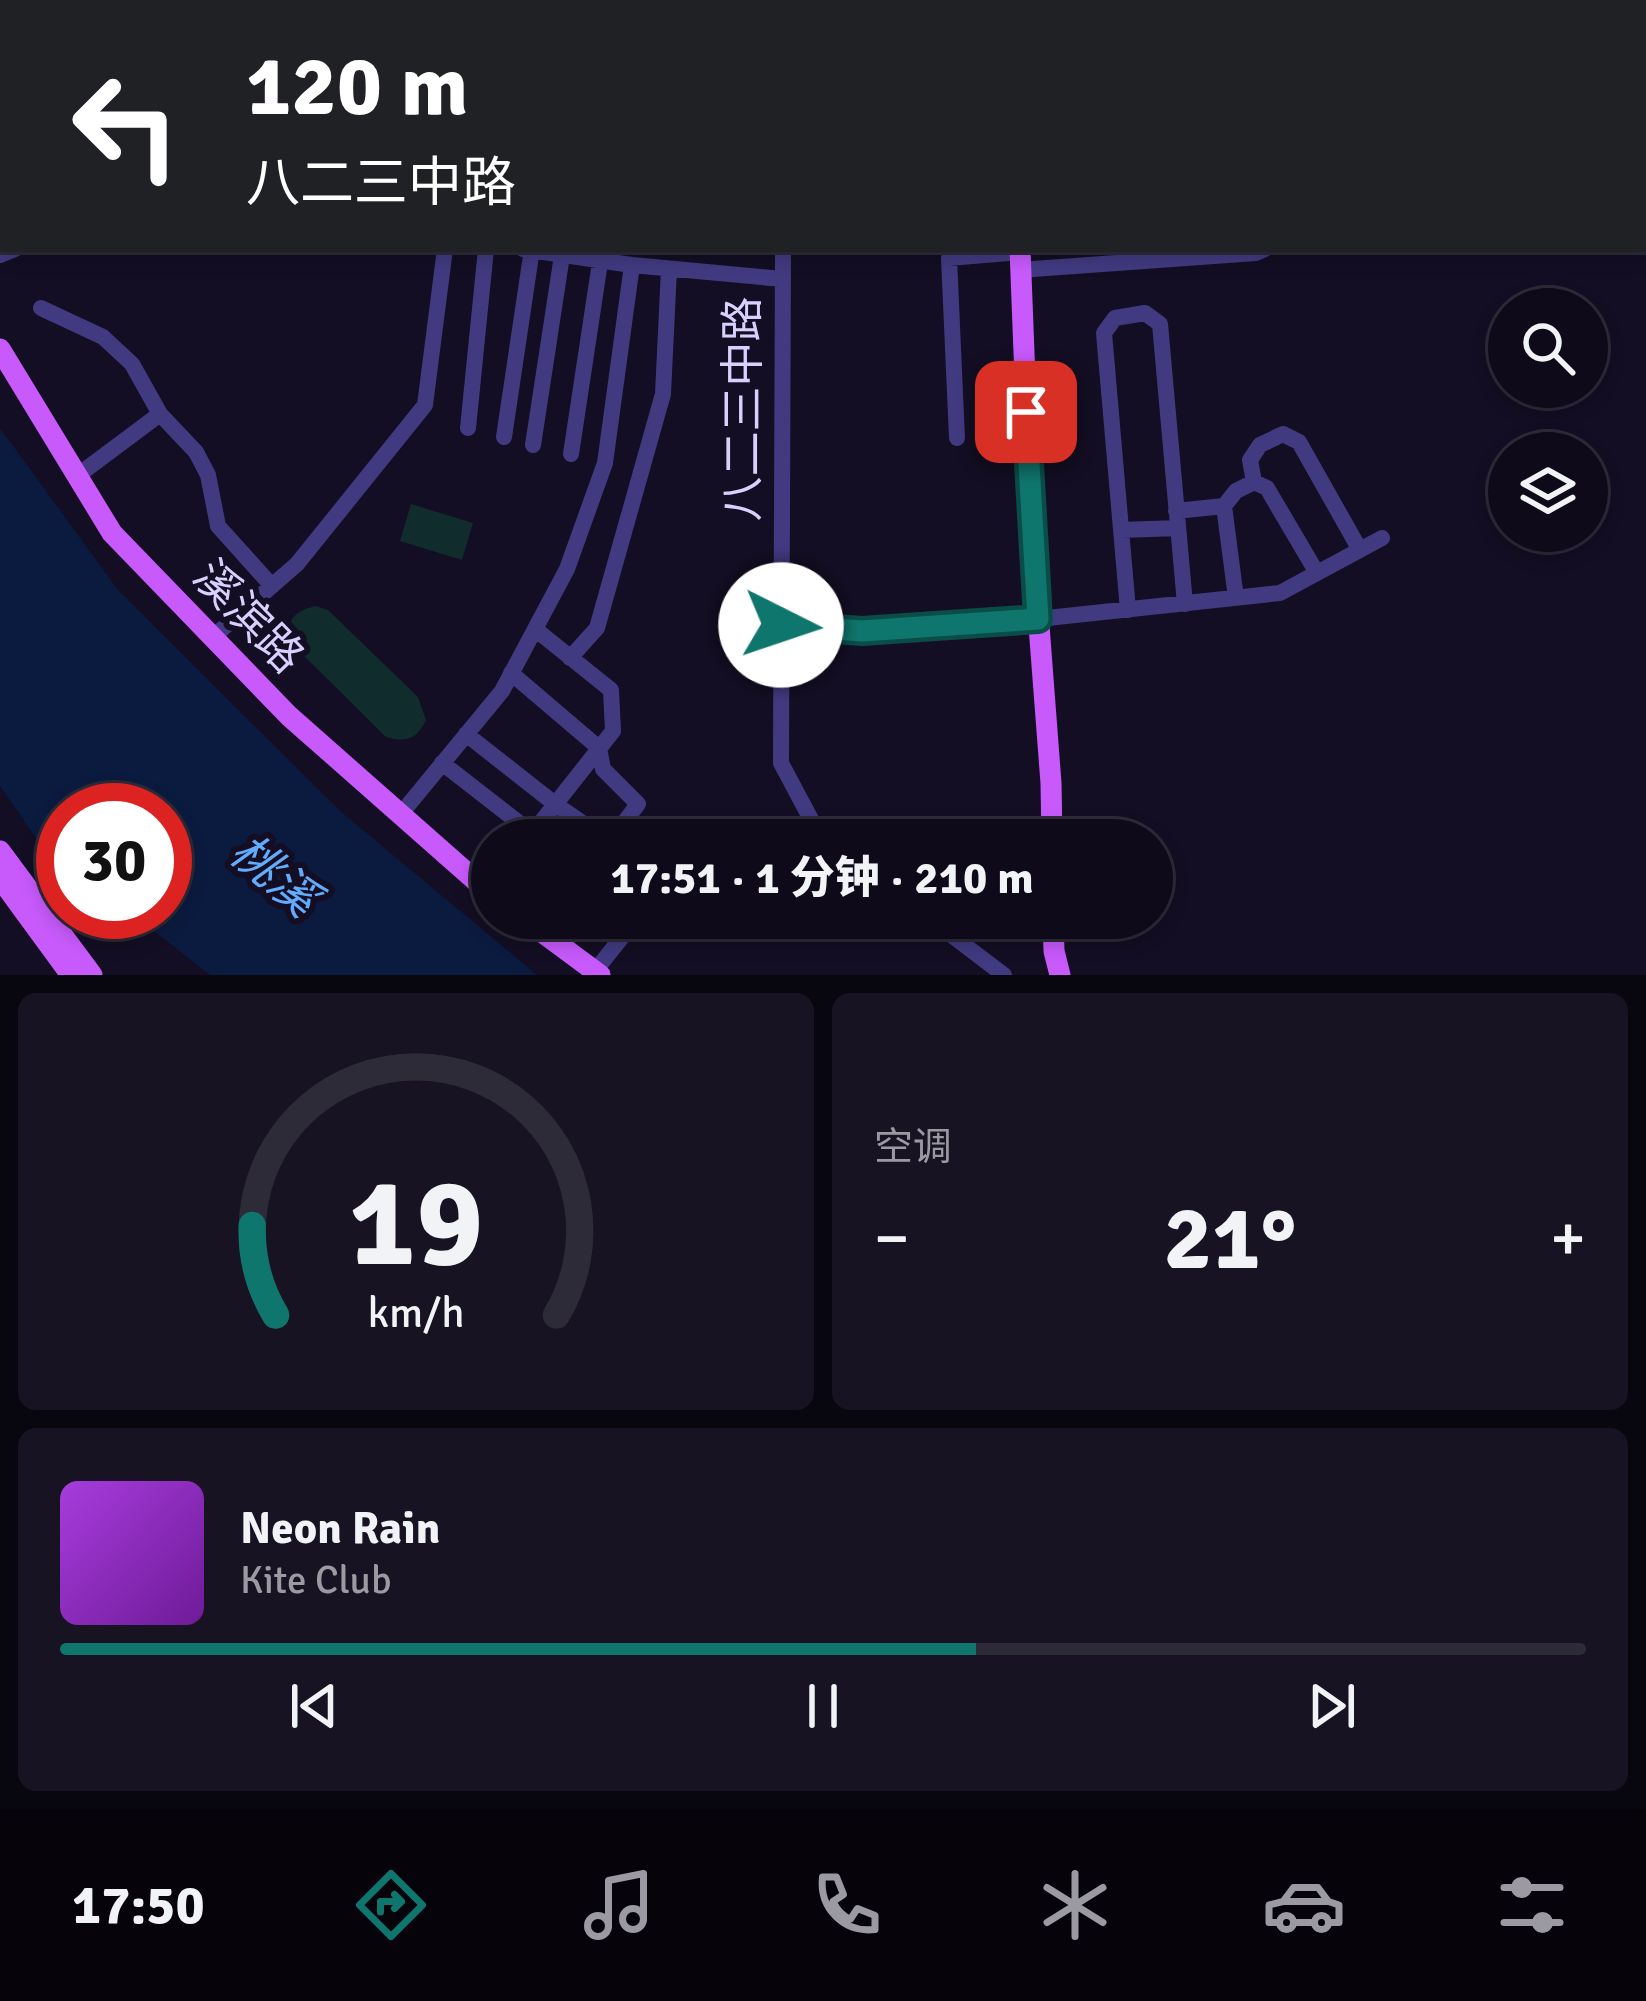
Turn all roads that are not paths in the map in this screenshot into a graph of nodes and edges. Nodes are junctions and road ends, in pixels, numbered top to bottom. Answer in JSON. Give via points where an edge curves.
{"nodes":[{"id":1,"x":445,"y":252,"type":"edge"},
{"id":2,"x":486,"y":252,"type":"edge"},
{"id":3,"x":529,"y":252,"type":"edge"},
{"id":4,"x":563,"y":252,"type":"edge"},
{"id":5,"x":782,"y":252,"type":"edge"},
{"id":6,"x":1258,"y":252,"type":"edge"},
{"id":7,"x":602,"y":255,"type":"edge"},
{"id":8,"x":1020,"y":257,"type":"edge"},
{"id":9,"x":632,"y":265,"type":"junction"},
{"id":10,"x":669,"y":269,"type":"junction"},
{"id":11,"x":782,"y":279,"type":"junction"},
{"id":12,"x":41,"y":308,"type":"dead end"},
{"id":13,"x":0,"y":350,"type":"edge"},
{"id":14,"x":160,"y":414,"type":"junction"},
{"id":15,"x":468,"y":428,"type":"dead end"},
{"id":16,"x":504,"y":437,"type":"dead end"},
{"id":17,"x":957,"y":438,"type":"dead end"},
{"id":18,"x":533,"y":445,"type":"dead end"},
{"id":19,"x":572,"y":454,"type":"dead end"},
{"id":20,"x":77,"y":476,"type":"junction"},
{"id":21,"x":1254,"y":482,"type":"junction"},
{"id":22,"x":1225,"y":506,"type":"junction"},
{"id":23,"x":1177,"y":519,"type":"junction"},
{"id":24,"x":1121,"y":530,"type":"junction"},
{"id":25,"x":1382,"y":538,"type":"dead end"},
{"id":26,"x":1360,"y":550,"type":"junction"},
{"id":27,"x":1317,"y":573,"type":"junction"},
{"id":28,"x":272,"y":586,"type":"junction"},
{"id":29,"x":1235,"y":598,"type":"junction"},
{"id":30,"x":1185,"y":604,"type":"junction"},
{"id":31,"x":1128,"y":610,"type":"junction"},
{"id":32,"x":1038,"y":619,"type":"junction"},
{"id":33,"x":781,"y":625,"type":"junction"},
{"id":34,"x":535,"y":629,"type":"junction"},
{"id":35,"x":213,"y":637,"type":"junction"},
{"id":36,"x":571,"y":658,"type":"junction"},
{"id":37,"x":511,"y":673,"type":"junction"},
{"id":38,"x":466,"y":734,"type":"junction"},
{"id":39,"x":599,"y":748,"type":"junction"},
{"id":40,"x":442,"y":764,"type":"junction"},
{"id":41,"x":555,"y":804,"type":"junction"},
{"id":42,"x":400,"y":814,"type":"junction"},
{"id":43,"x":510,"y":819,"type":"edge"},
{"id":44,"x":545,"y":819,"type":"edge"},
{"id":45,"x":578,"y":819,"type":"edge"},
{"id":46,"x":626,"y":819,"type":"edge"},
{"id":47,"x":811,"y":819,"type":"edge"},
{"id":48,"x":1052,"y":819,"type":"edge"},
{"id":49,"x":0,"y":851,"type":"edge"},
{"id":50,"x":471,"y":874,"type":"edge"},
{"id":51,"x":0,"y":878,"type":"edge"},
{"id":52,"x":551,"y":939,"type":"edge"},
{"id":53,"x":622,"y":939,"type":"edge"},
{"id":54,"x":957,"y":939,"type":"edge"},
{"id":55,"x":1054,"y":939,"type":"edge"},
{"id":56,"x":597,"y":973,"type":"edge"},
{"id":57,"x":71,"y":975,"type":"edge"},
{"id":58,"x":92,"y":975,"type":"edge"},
{"id":59,"x":1004,"y":975,"type":"edge"},
{"id":60,"x":1060,"y":975,"type":"edge"}],
"edges":[{"from":1,"to":28,"type":"street","via":[[425,405]]},
{"from":2,"to":15,"type":"street"},
{"from":3,"to":16,"type":"street"},
{"from":4,"to":7,"type":"street"},
{"from":4,"to":18,"type":"street"},
{"from":5,"to":11,"type":"street","name":"八二三中路"},
{"from":6,"to":8,"type":"street"},
{"from":7,"to":9,"type":"street"},
{"from":7,"to":19,"type":"street"},
{"from":8,"to":17,"type":"street","via":[[949,258]]},
{"from":8,"to":32,"type":"main road"},
{"from":9,"to":10,"type":"street"},
{"from":9,"to":34,"type":"street","via":[[605,463],[567,569]]},
{"from":10,"to":11,"type":"street"},
{"from":10,"to":36,"type":"street","via":[[664,394],[597,628]]},
{"from":11,"to":33,"type":"street","name":"八二三中路"},
{"from":12,"to":14,"type":"street","via":[[103,337],[132,364]]},
{"from":13,"to":20,"type":"main road","name":"溪滨路"},
{"from":14,"to":20,"type":"street"},
{"from":14,"to":28,"type":"street","via":[[208,475],[218,526]]},
{"from":20,"to":35,"type":"main road","name":"溪滨路","via":[[112,533]]},
{"from":21,"to":22,"type":"street"},
{"from":21,"to":26,"type":"street","via":[[1250,460],[1260,445],[1283,434],[1298,442]]},
{"from":21,"to":27,"type":"street","via":[[1267,488]]},
{"from":22,"to":23,"type":"street"},
{"from":22,"to":29,"type":"street"},
{"from":23,"to":24,"type":"street"},
{"from":23,"to":24,"type":"street","via":[[1160,324],[1145,313],[1115,318],[1104,333]]},
{"from":23,"to":30,"type":"street"},
{"from":24,"to":31,"type":"street"},
{"from":25,"to":26,"type":"street"},
{"from":26,"to":27,"type":"street"},
{"from":27,"to":29,"type":"street","via":[[1280,593]]},
{"from":28,"to":35,"type":"street"},
{"from":29,"to":30,"type":"street"},
{"from":30,"to":31,"type":"street"},
{"from":31,"to":32,"type":"street"},
{"from":32,"to":33,"type":"street","via":[[862,631]]},
{"from":32,"to":48,"type":"main road"},
{"from":33,"to":47,"type":"street","name":"八二三中路","via":[[781,763]]},
{"from":34,"to":36,"type":"street"},
{"from":34,"to":37,"type":"street"},
{"from":35,"to":42,"type":"main road","name":"溪滨路"},
{"from":36,"to":39,"type":"street","via":[[611,690],[614,730]]},
{"from":37,"to":38,"type":"street"},
{"from":37,"to":39,"type":"street"},
{"from":38,"to":40,"type":"street"},
{"from":38,"to":41,"type":"street"},
{"from":39,"to":41,"type":"street"},
{"from":39,"to":46,"type":"street","via":[[603,769],[638,804]]},
{"from":40,"to":42,"type":"street"},
{"from":40,"to":43,"type":"street"},
{"from":41,"to":44,"type":"street"},
{"from":41,"to":45,"type":"street"},
{"from":42,"to":50,"type":"main road","name":"溪滨路"},
{"from":49,"to":58,"type":"main road"},
{"from":51,"to":57,"type":"main road"},
{"from":52,"to":56,"type":"main road"},
{"from":53,"to":56,"type":"street"},
{"from":54,"to":59,"type":"street"},
{"from":55,"to":60,"type":"main road"}]}
